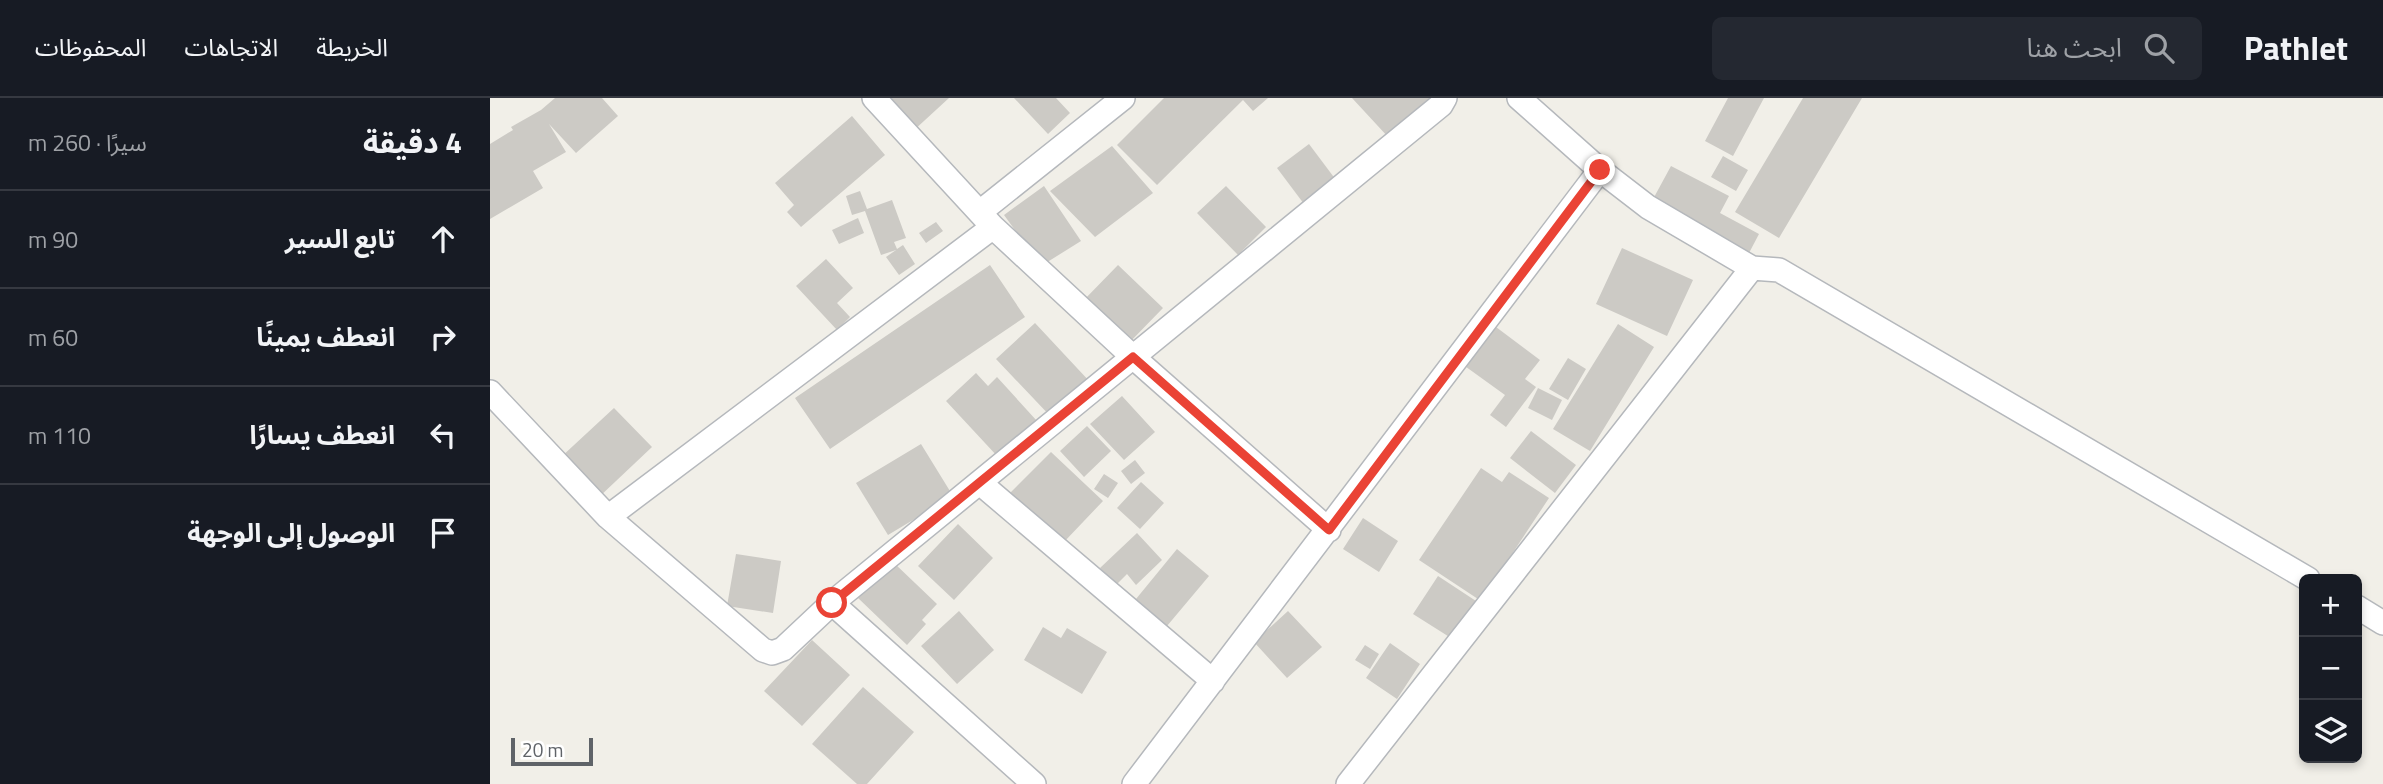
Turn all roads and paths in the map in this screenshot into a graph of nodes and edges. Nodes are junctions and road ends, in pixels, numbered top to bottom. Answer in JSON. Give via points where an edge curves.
{"nodes":[{"id":1,"x":874,"y":98,"type":"edge"},
{"id":2,"x":1123,"y":98,"type":"edge"},
{"id":3,"x":1445,"y":98,"type":"edge"},
{"id":4,"x":1519,"y":98,"type":"edge"},
{"id":5,"x":1600,"y":170,"type":"junction"},
{"id":6,"x":986,"y":220,"type":"junction"},
{"id":7,"x":1752,"y":268,"type":"junction"},
{"id":8,"x":1133,"y":357,"type":"junction"},
{"id":9,"x":490,"y":392,"type":"edge"},
{"id":10,"x":980,"y":483,"type":"junction"},
{"id":11,"x":608,"y":517,"type":"junction"},
{"id":12,"x":1329,"y":530,"type":"junction"},
{"id":13,"x":2299,"y":574,"type":"edge"},
{"id":14,"x":832,"y":603,"type":"junction"},
{"id":15,"x":2362,"y":610,"type":"edge"},
{"id":16,"x":2383,"y":623,"type":"edge"},
{"id":17,"x":1213,"y":681,"type":"junction"},
{"id":18,"x":1034,"y":784,"type":"edge"},
{"id":19,"x":1134,"y":784,"type":"edge"},
{"id":20,"x":1349,"y":784,"type":"edge"}],
"edges":[{"from":1,"to":6,"type":"street"},
{"from":2,"to":6,"type":"street"},
{"from":3,"to":8,"type":"street"},
{"from":4,"to":5,"type":"street"},
{"from":5,"to":7,"type":"street","via":[[1648,207]]},
{"from":5,"to":12,"type":"street"},
{"from":6,"to":8,"type":"street"},
{"from":6,"to":11,"type":"street"},
{"from":7,"to":13,"type":"street","via":[[1779,270]]},
{"from":7,"to":20,"type":"street"},
{"from":8,"to":10,"type":"street"},
{"from":8,"to":12,"type":"street"},
{"from":9,"to":11,"type":"street"},
{"from":10,"to":14,"type":"street"},
{"from":10,"to":17,"type":"street"},
{"from":11,"to":14,"type":"street","via":[[764,650],[783,649]]},
{"from":12,"to":17,"type":"street"},
{"from":14,"to":18,"type":"street"},
{"from":15,"to":16,"type":"street"},
{"from":17,"to":19,"type":"street"}]}
